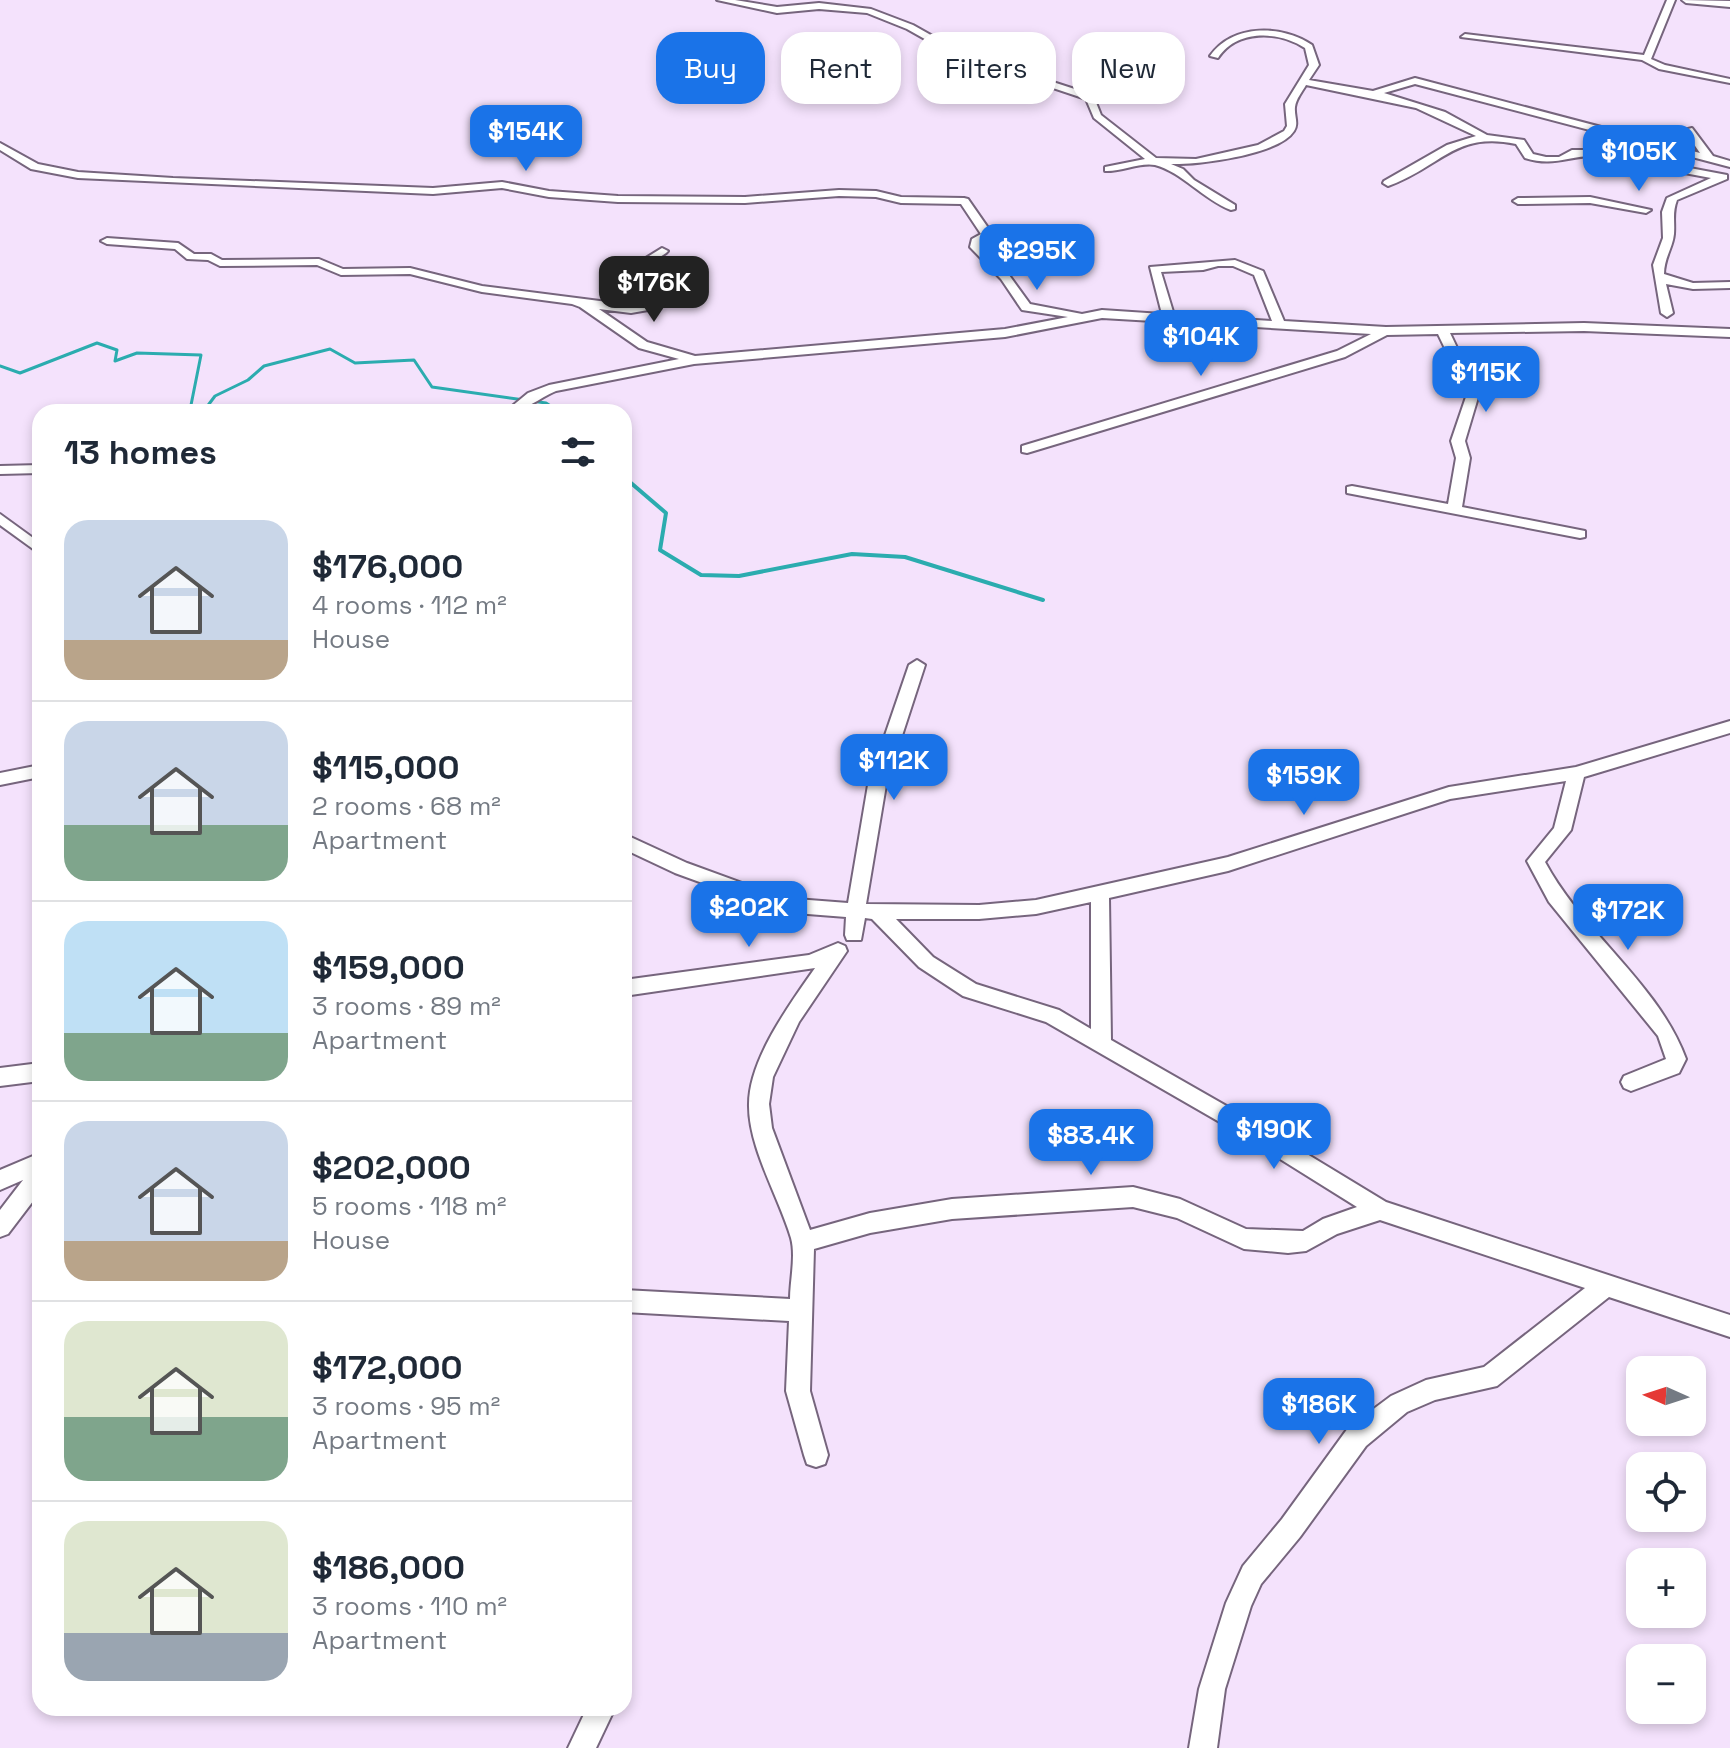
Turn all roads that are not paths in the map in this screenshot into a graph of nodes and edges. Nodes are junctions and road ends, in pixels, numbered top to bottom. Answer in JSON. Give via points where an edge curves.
{"nodes":[{"id":1,"x":721,"y":0,"type":"edge"},
{"id":2,"x":1671,"y":0,"type":"edge"},
{"id":3,"x":1686,"y":0,"type":"edge"},
{"id":4,"x":1730,"y":4,"type":"edge"},
{"id":5,"x":1465,"y":37,"type":"dead end"},
{"id":6,"x":1215,"y":56,"type":"dead end"},
{"id":7,"x":1646,"y":58,"type":"junction"},
{"id":8,"x":1728,"y":81,"type":"dead end"},
{"id":9,"x":1304,"y":82,"type":"junction"},
{"id":10,"x":1372,"y":94,"type":"junction"},
{"id":11,"x":1689,"y":130,"type":"dead end"},
{"id":12,"x":1482,"y":135,"type":"junction"},
{"id":13,"x":0,"y":146,"type":"edge"},
{"id":14,"x":1709,"y":158,"type":"junction"},
{"id":15,"x":1153,"y":161,"type":"junction"},
{"id":16,"x":1730,"y":164,"type":"edge"},
{"id":17,"x":1109,"y":169,"type":"dead end"},
{"id":18,"x":1727,"y":176,"type":"edge"},
{"id":19,"x":1388,"y":183,"type":"dead end"},
{"id":20,"x":1518,"y":201,"type":"dead end"},
{"id":21,"x":1231,"y":207,"type":"dead end"},
{"id":22,"x":1646,"y":210,"type":"junction"},
{"id":23,"x":1667,"y":212,"type":"junction"},
{"id":24,"x":1612,"y":214,"type":"dead end"},
{"id":25,"x":107,"y":241,"type":"dead end"},
{"id":26,"x":662,"y":251,"type":"dead end"},
{"id":27,"x":1659,"y":279,"type":"junction"},
{"id":28,"x":1730,"y":285,"type":"edge"},
{"id":29,"x":584,"y":304,"type":"junction"},
{"id":30,"x":1667,"y":313,"type":"dead end"},
{"id":31,"x":1088,"y":316,"type":"junction"},
{"id":32,"x":1169,"y":317,"type":"junction"},
{"id":33,"x":1279,"y":323,"type":"junction"},
{"id":34,"x":1442,"y":329,"type":"junction"},
{"id":35,"x":1386,"y":331,"type":"junction"},
{"id":36,"x":1730,"y":333,"type":"edge"},
{"id":37,"x":694,"y":360,"type":"junction"},
{"id":38,"x":523,"y":404,"type":"edge"},
{"id":39,"x":1027,"y":449,"type":"dead end"},
{"id":40,"x":32,"y":469,"type":"edge"},
{"id":41,"x":0,"y":470,"type":"edge"},
{"id":42,"x":1352,"y":490,"type":"dead end"},
{"id":43,"x":1454,"y":510,"type":"junction"},
{"id":44,"x":0,"y":518,"type":"edge"},
{"id":45,"x":1580,"y":534,"type":"dead end"},
{"id":46,"x":32,"y":544,"type":"edge"},
{"id":47,"x":917,"y":665,"type":"dead end"},
{"id":48,"x":1730,"y":727,"type":"edge"},
{"id":49,"x":32,"y":773,"type":"edge"},
{"id":50,"x":1576,"y":773,"type":"junction"},
{"id":51,"x":0,"y":779,"type":"edge"},
{"id":52,"x":632,"y":845,"type":"edge"},
{"id":53,"x":1100,"y":893,"type":"junction"},
{"id":54,"x":867,"y":912,"type":"junction"},
{"id":55,"x":838,"y":951,"type":"junction"},
{"id":56,"x":632,"y":987,"type":"edge"},
{"id":57,"x":1101,"y":1045,"type":"junction"},
{"id":58,"x":32,"y":1073,"type":"edge"},
{"id":59,"x":0,"y":1077,"type":"edge"},
{"id":60,"x":1631,"y":1082,"type":"dead end"},
{"id":61,"x":32,"y":1166,"type":"edge"},
{"id":62,"x":0,"y":1180,"type":"edge"},
{"id":63,"x":32,"y":1185,"type":"edge"},
{"id":64,"x":1380,"y":1210,"type":"junction"},
{"id":65,"x":0,"y":1227,"type":"edge"},
{"id":66,"x":803,"y":1242,"type":"junction"},
{"id":67,"x":1608,"y":1284,"type":"junction"},
{"id":68,"x":632,"y":1301,"type":"edge"},
{"id":69,"x":800,"y":1311,"type":"junction"},
{"id":70,"x":1730,"y":1326,"type":"edge"},
{"id":71,"x":816,"y":1455,"type":"dead end"},
{"id":72,"x":597,"y":1716,"type":"edge"},
{"id":73,"x":582,"y":1748,"type":"edge"},
{"id":74,"x":1203,"y":1748,"type":"edge"}],
"edges":[{"from":1,"to":15,"type":"street","via":[[777,10],[819,6],[868,11],[910,27],[981,67],[1090,97],[1097,116]]},
{"from":2,"to":7,"type":"street"},
{"from":3,"to":4,"type":"street"},
{"from":5,"to":7,"type":"street"},
{"from":6,"to":9,"type":"street","via":[[1224,45],[1283,33],[1310,50],[1314,65]]},
{"from":7,"to":8,"type":"street","via":[[1662,67]]},
{"from":9,"to":10,"type":"street"},
{"from":9,"to":15,"type":"street","via":[[1290,104],[1288,133],[1261,147],[1196,162]]},
{"from":10,"to":12,"type":"street","via":[[1455,119]]},
{"from":10,"to":14,"type":"street","via":[[1415,81]]},
{"from":11,"to":14,"type":"street"},
{"from":12,"to":18,"type":"street","via":[[1520,142],[1529,156],[1541,160],[1594,153]]},
{"from":12,"to":19,"type":"street","via":[[1441,151]]},
{"from":13,"to":31,"type":"street","via":[[35,167],[141,179],[433,191],[502,185],[618,199],[745,200],[839,193],[964,201],[987,235],[976,241],[976,247],[1026,307]]},
{"from":14,"to":16,"type":"street"},
{"from":15,"to":17,"type":"street"},
{"from":15,"to":21,"type":"street","via":[[1179,171]]},
{"from":18,"to":23,"type":"street","via":[[1672,198]]},
{"from":20,"to":22,"type":"street","via":[[1590,200]]},
{"from":22,"to":23,"type":"street"},
{"from":22,"to":24,"type":"street"},
{"from":23,"to":27,"type":"street","via":[[1669,238],[1659,254]]},
{"from":25,"to":29,"type":"street","via":[[178,246],[191,257],[211,257],[220,263],[319,262],[341,272],[410,271],[444,282]]},
{"from":26,"to":29,"type":"street","via":[[642,264],[642,288],[650,306]]},
{"from":27,"to":28,"type":"street","via":[[1693,286]]},
{"from":27,"to":30,"type":"street"},
{"from":29,"to":37,"type":"street","via":[[643,345]]},
{"from":31,"to":32,"type":"street"},
{"from":31,"to":37,"type":"street","via":[[1005,333]]},
{"from":32,"to":33,"type":"street"},
{"from":32,"to":33,"type":"street","via":[[1154,269],[1235,263],[1259,273]]},
{"from":33,"to":35,"type":"street"},
{"from":34,"to":35,"type":"street"},
{"from":34,"to":36,"type":"street"},
{"from":34,"to":43,"type":"street","via":[[1473,394],[1458,441],[1463,458]]},
{"from":35,"to":39,"type":"street","via":[[1341,354]]},
{"from":37,"to":38,"type":"street","via":[[582,380]]},
{"from":40,"to":41,"type":"street"},
{"from":42,"to":43,"type":"street"},
{"from":43,"to":45,"type":"street"},
{"from":44,"to":46,"type":"street"},
{"from":47,"to":54,"type":"street","via":[[877,785]]},
{"from":48,"to":50,"type":"street"},
{"from":49,"to":51,"type":"street"},
{"from":50,"to":53,"type":"street","via":[[1449,793],[1228,864]]},
{"from":50,"to":60,"type":"street","via":[[1562,830],[1536,861],[1555,897],[1673,1046],[1672,1067]]},
{"from":52,"to":54,"type":"street","via":[[782,905]]},
{"from":53,"to":54,"type":"street","via":[[993,911]]},
{"from":53,"to":57,"type":"street"},
{"from":54,"to":55,"type":"street"},
{"from":54,"to":57,"type":"street","via":[[926,962],[970,990],[1052,1016]]},
{"from":55,"to":56,"type":"street","via":[[811,962]]},
{"from":55,"to":66,"type":"street","via":[[792,1017],[763,1077],[759,1104],[762,1128]]},
{"from":57,"to":64,"type":"street"},
{"from":58,"to":59,"type":"street"},
{"from":61,"to":62,"type":"street"},
{"from":63,"to":65,"type":"street"},
{"from":64,"to":66,"type":"street","via":[[1331,1226],[1306,1241],[1288,1243],[1244,1239],[1180,1209],[1133,1197],[952,1209],[870,1223]]},
{"from":64,"to":67,"type":"street"},
{"from":66,"to":69,"type":"street"},
{"from":67,"to":70,"type":"street"},
{"from":67,"to":74,"type":"street","via":[[1489,1378],[1434,1388],[1399,1404],[1357,1437],[1252,1575],[1212,1689]]},
{"from":68,"to":69,"type":"street"},
{"from":69,"to":71,"type":"street","via":[[798,1391]]},
{"from":72,"to":73,"type":"street"}]}
